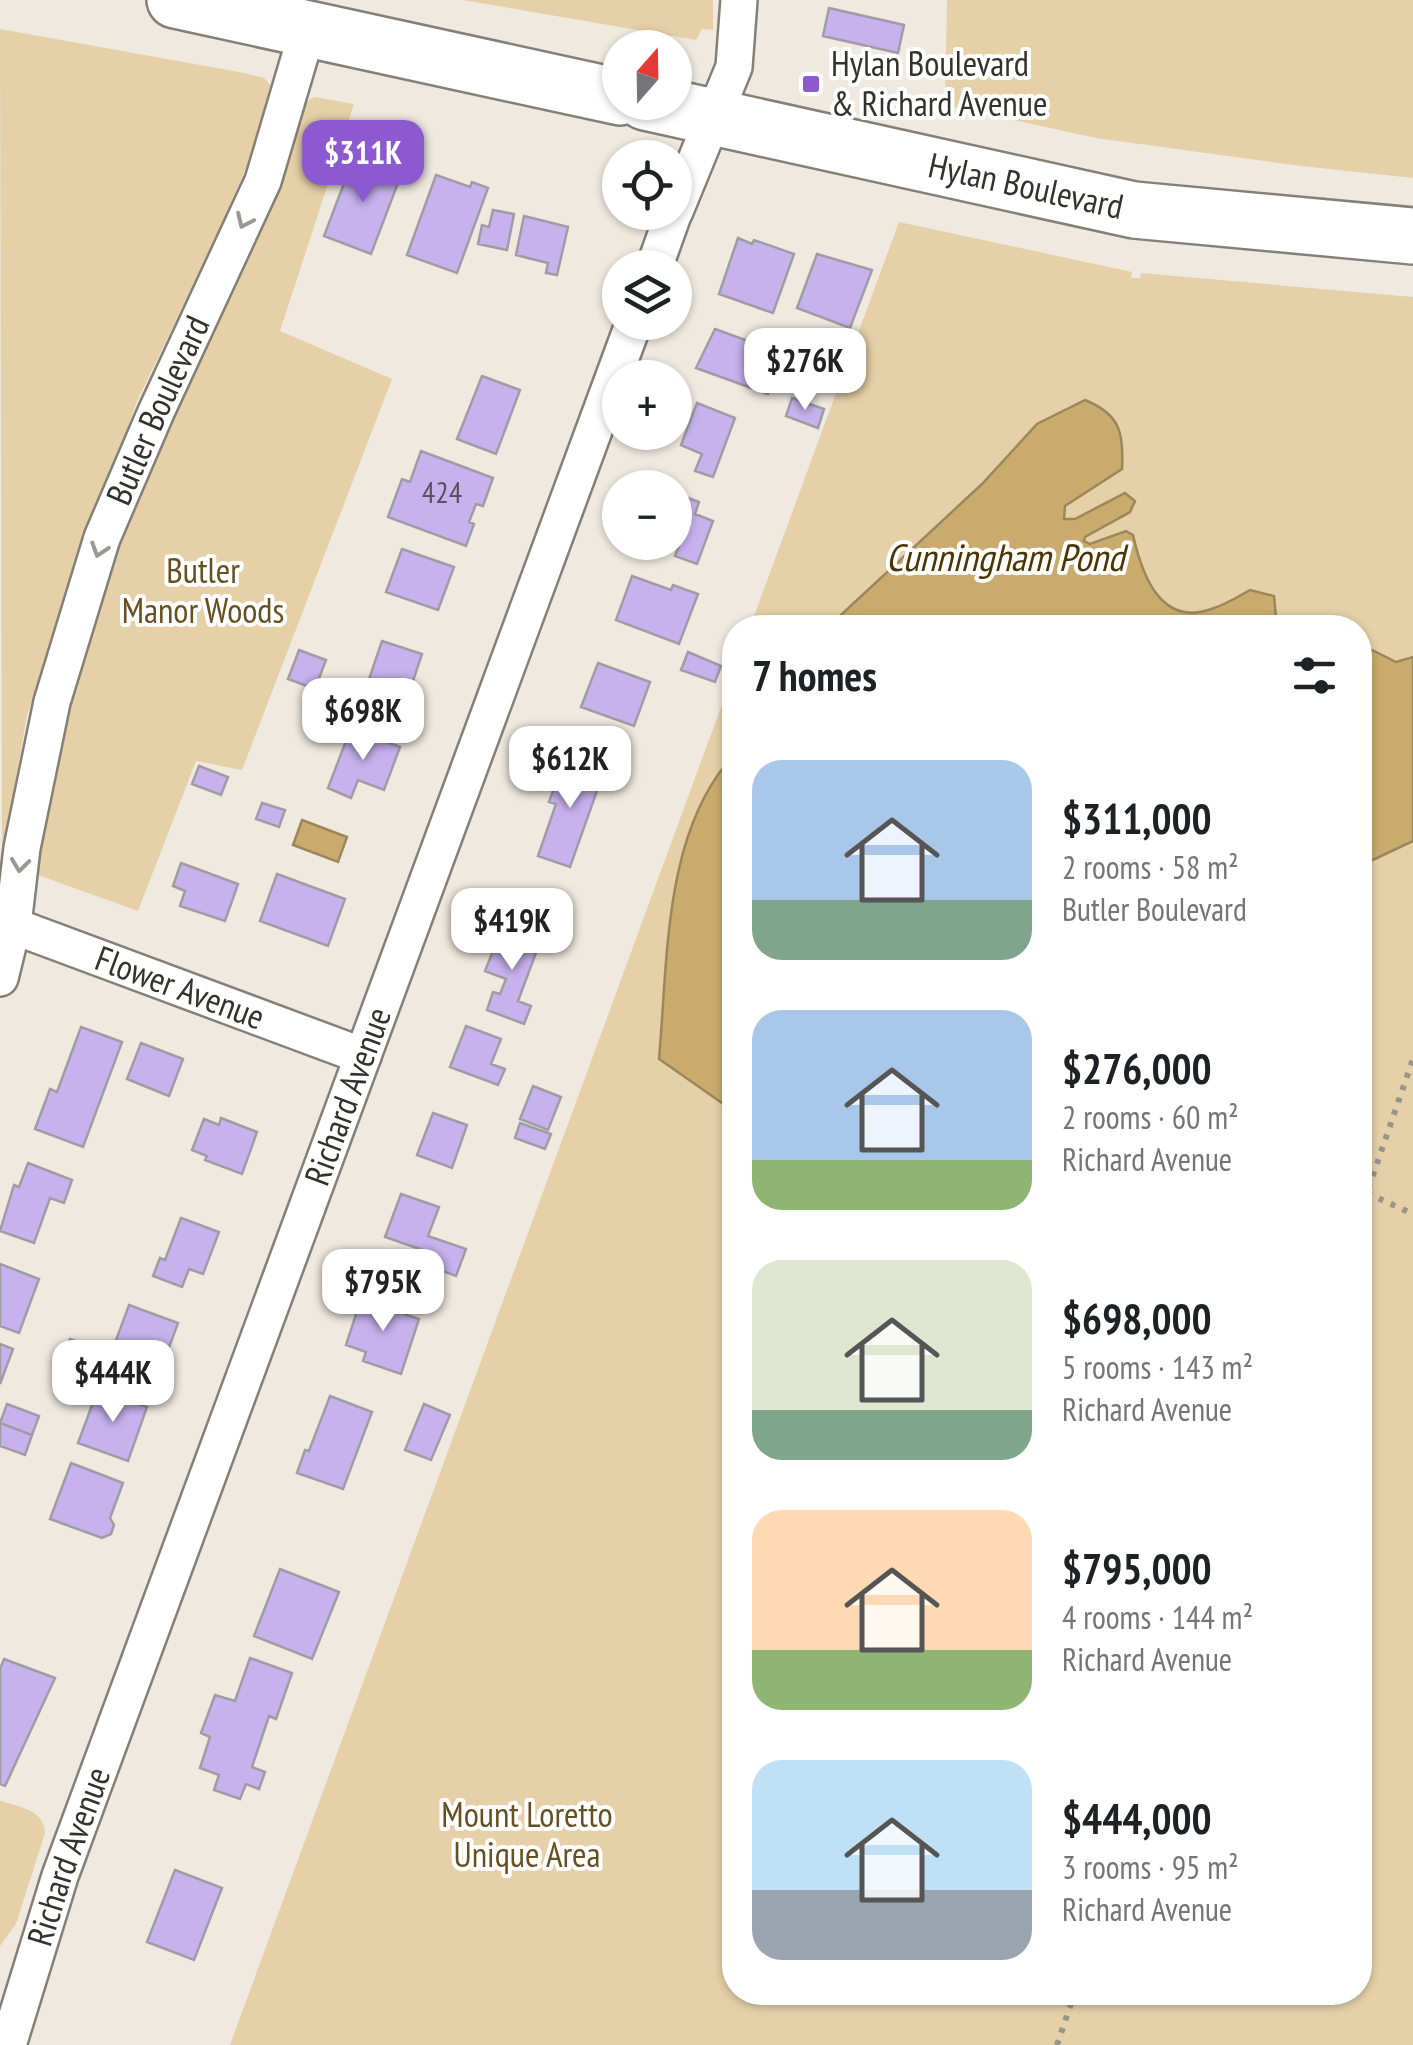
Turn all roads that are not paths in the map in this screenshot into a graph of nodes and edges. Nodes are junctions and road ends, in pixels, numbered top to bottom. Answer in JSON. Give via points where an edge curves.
{"nodes":[{"id":1,"x":175,"y":0,"type":"edge"},
{"id":2,"x":739,"y":0,"type":"edge"},
{"id":3,"x":308,"y":29,"type":"junction"},
{"id":4,"x":602,"y":93,"type":"edge"},
{"id":5,"x":692,"y":113,"type":"edge"},
{"id":6,"x":714,"y":118,"type":"junction"},
{"id":7,"x":692,"y":171,"type":"edge"},
{"id":8,"x":1413,"y":236,"type":"edge"},
{"id":9,"x":627,"y":340,"type":"edge"},
{"id":10,"x":6,"y":923,"type":"edge"},
{"id":11,"x":0,"y":978,"type":"edge"},
{"id":12,"x":362,"y":1056,"type":"junction"},
{"id":13,"x":8,"y":2045,"type":"edge"}],
"edges":[{"from":1,"to":3,"type":"main road"},
{"from":2,"to":6,"type":"street","via":[[736,57]]},
{"from":3,"to":4,"type":"main road"},
{"from":3,"to":10,"type":"street","name":"Butler Boulevard","one_way":true,"via":[[263,181],[102,538],[52,702]]},
{"from":5,"to":6,"type":"main road","name":"Hylan Boulevard"},
{"from":6,"to":7,"type":"street"},
{"from":6,"to":8,"type":"main road","name":"Hylan Boulevard","via":[[1134,210]]},
{"from":9,"to":12,"type":"street","name":"Richard Avenue"},
{"from":10,"to":11,"type":"street","name":"Butler Boulevard"},
{"from":10,"to":12,"type":"street","name":"Flower Avenue"},
{"from":12,"to":13,"type":"street","name":"Richard Avenue","via":[[60,1876]]}]}
